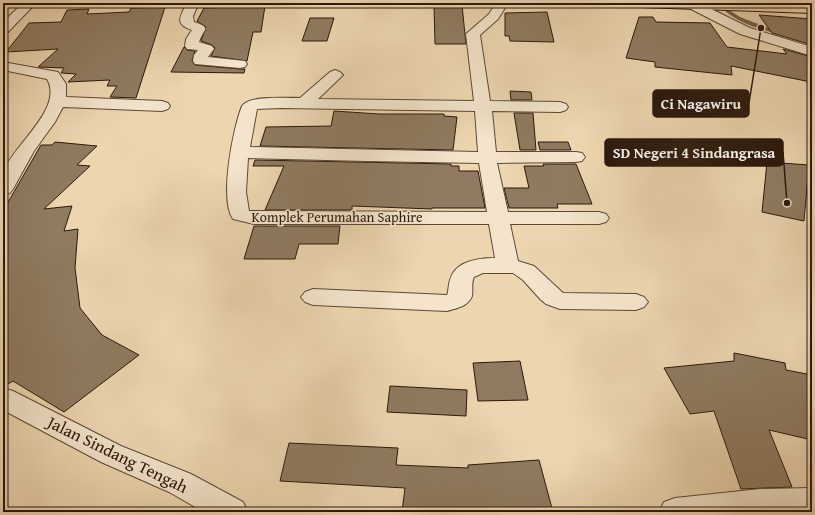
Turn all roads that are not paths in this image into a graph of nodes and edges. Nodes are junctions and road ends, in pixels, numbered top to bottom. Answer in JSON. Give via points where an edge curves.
{"nodes":[{"id":1,"x":30,"y":3,"type":"edge"},
{"id":2,"x":193,"y":3,"type":"edge"},
{"id":3,"x":502,"y":3,"type":"edge"},
{"id":4,"x":639,"y":3,"type":"edge"},
{"id":5,"x":697,"y":5,"type":"junction"},
{"id":6,"x":812,"y":9,"type":"edge"},
{"id":7,"x":3,"y":29,"type":"edge"},
{"id":8,"x":812,"y":52,"type":"edge"},
{"id":9,"x":240,"y":64,"type":"dead end"},
{"id":10,"x":3,"y":66,"type":"edge"},
{"id":11,"x":335,"y":75,"type":"dead end"},
{"id":12,"x":58,"y":102,"type":"junction"},
{"id":13,"x":303,"y":104,"type":"junction"},
{"id":14,"x":162,"y":106,"type":"dead end"},
{"id":15,"x":483,"y":106,"type":"junction"},
{"id":16,"x":560,"y":106,"type":"dead end"},
{"id":17,"x":241,"y":152,"type":"junction"},
{"id":18,"x":576,"y":157,"type":"dead end"},
{"id":19,"x":488,"y":158,"type":"junction"},
{"id":20,"x":3,"y":189,"type":"edge"},
{"id":21,"x":498,"y":218,"type":"junction"},
{"id":22,"x":599,"y":218,"type":"dead end"},
{"id":23,"x":508,"y":266,"type":"junction"},
{"id":24,"x":313,"y":297,"type":"dead end"},
{"id":25,"x":636,"y":302,"type":"dead end"},
{"id":26,"x":3,"y":398,"type":"edge"},
{"id":27,"x":812,"y":502,"type":"edge"},
{"id":28,"x":232,"y":512,"type":"edge"},
{"id":29,"x":675,"y":512,"type":"edge"}],
"edges":[{"from":1,"to":7,"type":"street"},
{"from":2,"to":9,"type":"street","via":[[187,16],[187,24],[199,28],[192,46],[207,49],[201,55],[200,61]]},
{"from":3,"to":15,"type":"street","via":[[499,11],[473,34]]},
{"from":4,"to":5,"type":"highway"},
{"from":5,"to":6,"type":"highway"},
{"from":5,"to":8,"type":"street","via":[[745,31]]},
{"from":10,"to":12,"type":"street","via":[[53,75],[59,86]]},
{"from":11,"to":13,"type":"street"},
{"from":12,"to":14,"type":"street"},
{"from":12,"to":20,"type":"street","via":[[44,128],[29,145]]},
{"from":13,"to":15,"type":"street","name":"Komplek Perumahan Saphire"},
{"from":13,"to":17,"type":"street","name":"Komplek Perumahan Saphire","via":[[259,103],[250,106]]},
{"from":15,"to":16,"type":"street","name":"Komplek Perumahan Saphire"},
{"from":15,"to":19,"type":"street"},
{"from":17,"to":19,"type":"street"},
{"from":17,"to":21,"type":"street","name":"Komplek Perumahan Saphire","via":[[237,178],[240,215],[254,218]]},
{"from":18,"to":19,"type":"street"},
{"from":19,"to":21,"type":"street"},
{"from":21,"to":22,"type":"street","name":"Komplek Perumahan Saphire"},
{"from":21,"to":23,"type":"street"},
{"from":23,"to":24,"type":"street","via":[[474,267],[465,272],[460,286],[460,296],[448,303]]},
{"from":23,"to":25,"type":"street","via":[[520,268],[553,299],[560,302]]},
{"from":26,"to":28,"type":"street","name":"Jalan Sindang Tengah","via":[[111,454],[180,483]]},
{"from":27,"to":29,"type":"street","via":[[773,502]]}]}
